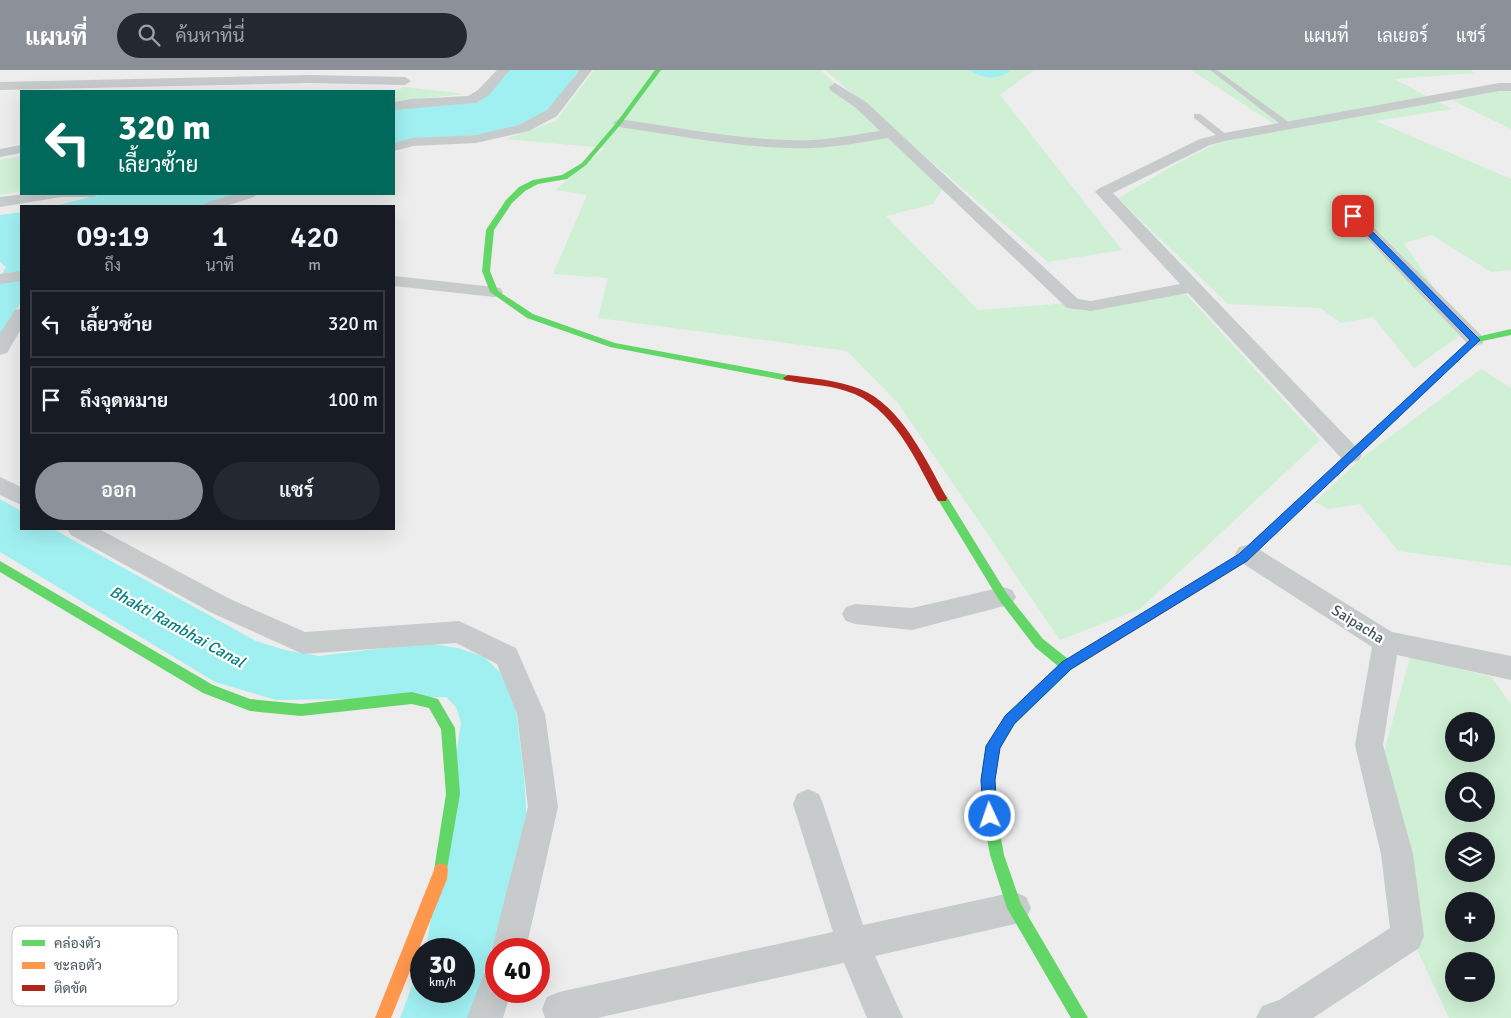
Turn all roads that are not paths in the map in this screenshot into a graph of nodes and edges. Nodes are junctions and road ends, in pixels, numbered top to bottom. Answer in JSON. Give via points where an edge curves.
{"nodes":[{"id":1,"x":108,"y":70,"type":"edge"},
{"id":2,"x":201,"y":70,"type":"edge"},
{"id":3,"x":417,"y":70,"type":"edge"},
{"id":4,"x":504,"y":70,"type":"edge"},
{"id":5,"x":586,"y":70,"type":"edge"},
{"id":6,"x":658,"y":70,"type":"edge"},
{"id":7,"x":1214,"y":70,"type":"edge"},
{"id":8,"x":11,"y":74,"type":"dead end"},
{"id":9,"x":314,"y":74,"type":"edge"},
{"id":10,"x":191,"y":81,"type":"junction"},
{"id":11,"x":405,"y":81,"type":"junction"},
{"id":12,"x":0,"y":84,"type":"edge"},
{"id":13,"x":90,"y":87,"type":"edge"},
{"id":14,"x":836,"y":87,"type":"dead end"},
{"id":15,"x":1511,"y":87,"type":"edge"},
{"id":16,"x":183,"y":90,"type":"edge"},
{"id":17,"x":302,"y":90,"type":"edge"},
{"id":18,"x":385,"y":90,"type":"edge"},
{"id":19,"x":395,"y":106,"type":"edge"},
{"id":20,"x":1197,"y":116,"type":"dead end"},
{"id":21,"x":618,"y":123,"type":"junction"},
{"id":22,"x":1287,"y":125,"type":"junction"},
{"id":23,"x":890,"y":132,"type":"junction"},
{"id":24,"x":1224,"y":136,"type":"junction"},
{"id":25,"x":395,"y":147,"type":"edge"},
{"id":26,"x":20,"y":148,"type":"edge"},
{"id":27,"x":0,"y":153,"type":"edge"},
{"id":28,"x":49,"y":195,"type":"edge"},
{"id":29,"x":246,"y":195,"type":"edge"},
{"id":30,"x":0,"y":202,"type":"edge"},
{"id":31,"x":1340,"y":202,"type":"dead end"},
{"id":32,"x":214,"y":205,"type":"edge"},
{"id":33,"x":20,"y":276,"type":"edge"},
{"id":34,"x":0,"y":278,"type":"edge"},
{"id":35,"x":395,"y":281,"type":"edge"},
{"id":36,"x":1192,"y":287,"type":"junction"},
{"id":37,"x":494,"y":292,"type":"junction"},
{"id":38,"x":20,"y":316,"type":"edge"},
{"id":39,"x":1511,"y":332,"type":"edge"},
{"id":40,"x":1475,"y":340,"type":"junction"},
{"id":41,"x":0,"y":349,"type":"edge"},
{"id":42,"x":1350,"y":455,"type":"junction"},
{"id":43,"x":0,"y":486,"type":"edge"},
{"id":44,"x":20,"y":496,"type":"edge"},
{"id":45,"x":81,"y":530,"type":"edge"},
{"id":46,"x":1247,"y":554,"type":"junction"},
{"id":47,"x":0,"y":566,"type":"edge"},
{"id":48,"x":1004,"y":597,"type":"junction"},
{"id":49,"x":854,"y":614,"type":"dead end"},
{"id":50,"x":1386,"y":642,"type":"junction"},
{"id":51,"x":1067,"y":666,"type":"junction"},
{"id":52,"x":1511,"y":668,"type":"edge"},
{"id":53,"x":808,"y":804,"type":"dead end"},
{"id":54,"x":1015,"y":908,"type":"junction"},
{"id":55,"x":512,"y":938,"type":"edge"},
{"id":56,"x":853,"y":944,"type":"junction"},
{"id":57,"x":490,"y":1003,"type":"edge"},
{"id":58,"x":559,"y":1009,"type":"dead end"},
{"id":59,"x":383,"y":1018,"type":"edge"},
{"id":60,"x":485,"y":1018,"type":"edge"},
{"id":61,"x":885,"y":1018,"type":"edge"},
{"id":62,"x":1080,"y":1018,"type":"edge"},
{"id":63,"x":1281,"y":1018,"type":"edge"}],
"edges":[{"from":1,"to":13,"type":"street"},
{"from":2,"to":10,"type":"street"},
{"from":3,"to":11,"type":"street"},
{"from":4,"to":19,"type":"street","via":[[483,93],[471,100]]},
{"from":5,"to":25,"type":"street","via":[[552,113],[524,128],[476,139],[412,142]]},
{"from":6,"to":21,"type":"street"},
{"from":7,"to":22,"type":"lane"},
{"from":8,"to":12,"type":"street"},
{"from":9,"to":10,"type":"street"},
{"from":9,"to":11,"type":"street"},
{"from":9,"to":17,"type":"street"},
{"from":10,"to":13,"type":"street"},
{"from":10,"to":16,"type":"street"},
{"from":11,"to":18,"type":"street"},
{"from":12,"to":13,"type":"street"},
{"from":14,"to":23,"type":"street"},
{"from":15,"to":22,"type":"street"},
{"from":20,"to":24,"type":"lane"},
{"from":21,"to":23,"type":"street","via":[[758,142],[800,144],[841,142]]},
{"from":21,"to":37,"type":"street","via":[[573,173],[536,182],[508,202],[490,230],[486,271]]},
{"from":22,"to":24,"type":"street"},
{"from":23,"to":36,"type":"street","via":[[1073,304],[1091,306]]},
{"from":24,"to":36,"type":"street","via":[[1102,192]]},
{"from":26,"to":27,"type":"street"},
{"from":28,"to":30,"type":"street"},
{"from":29,"to":32,"type":"street"},
{"from":31,"to":40,"type":"street"},
{"from":33,"to":34,"type":"street"},
{"from":35,"to":37,"type":"street"},
{"from":36,"to":42,"type":"street"},
{"from":37,"to":48,"type":"street","via":[[530,316],[612,345],[845,388],[867,396],[884,410],[902,433]]},
{"from":38,"to":41,"type":"street"},
{"from":39,"to":40,"type":"street"},
{"from":40,"to":42,"type":"street"},
{"from":42,"to":46,"type":"street"},
{"from":43,"to":44,"type":"street"},
{"from":45,"to":55,"type":"street","via":[[221,606],[303,644],[459,632],[507,656],[531,714],[543,807]]},
{"from":46,"to":50,"type":"street","name":"Saipacha"},
{"from":46,"to":51,"type":"street"},
{"from":47,"to":59,"type":"street","via":[[208,690],[250,705],[301,710],[412,698],[433,703],[448,728],[453,794],[439,879]]},
{"from":48,"to":49,"type":"street","via":[[912,619]]},
{"from":48,"to":51,"type":"street","via":[[1039,644]]},
{"from":50,"to":52,"type":"street","name":"Saipacha"},
{"from":50,"to":63,"type":"street","via":[[1370,745],[1397,854],[1407,936]]},
{"from":51,"to":54,"type":"street","via":[[1010,720],[993,746],[988,780],[990,816],[997,855]]},
{"from":53,"to":56,"type":"street"},
{"from":54,"to":56,"type":"street"},
{"from":54,"to":62,"type":"street"},
{"from":56,"to":58,"type":"street"},
{"from":56,"to":61,"type":"street"},
{"from":57,"to":60,"type":"street"}]}
